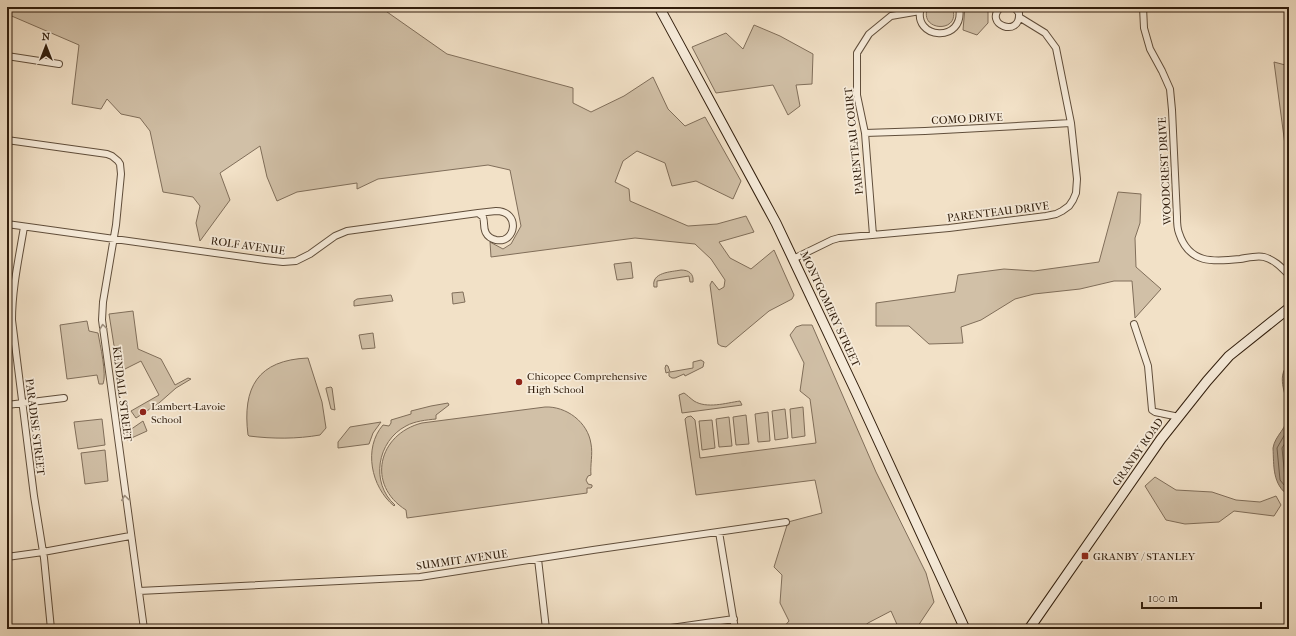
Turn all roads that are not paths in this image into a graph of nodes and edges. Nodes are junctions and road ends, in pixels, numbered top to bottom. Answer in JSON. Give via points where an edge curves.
{"nodes":[{"id":1,"x":659,"y":7,"type":"edge"},
{"id":2,"x":959,"y":7,"type":"edge"},
{"id":3,"x":1002,"y":7,"type":"edge"},
{"id":4,"x":1014,"y":7,"type":"edge"},
{"id":5,"x":1143,"y":7,"type":"edge"},
{"id":6,"x":920,"y":9,"type":"edge"},
{"id":7,"x":1019,"y":17,"type":"junction"},
{"id":8,"x":7,"y":56,"type":"edge"},
{"id":9,"x":59,"y":64,"type":"dead end"},
{"id":10,"x":1071,"y":123,"type":"junction"},
{"id":11,"x":865,"y":133,"type":"junction"},
{"id":12,"x":7,"y":140,"type":"edge"},
{"id":13,"x":478,"y":213,"type":"junction"},
{"id":14,"x":7,"y":224,"type":"edge"},
{"id":15,"x":24,"y":226,"type":"junction"},
{"id":16,"x":873,"y":235,"type":"junction"},
{"id":17,"x":114,"y":238,"type":"junction"},
{"id":18,"x":793,"y":259,"type":"junction"},
{"id":19,"x":1289,"y":275,"type":"edge"},
{"id":20,"x":1289,"y":308,"type":"edge"},
{"id":21,"x":1134,"y":324,"type":"dead end"},
{"id":22,"x":64,"y":398,"type":"dead end"},
{"id":23,"x":23,"y":403,"type":"junction"},
{"id":24,"x":7,"y":405,"type":"edge"},
{"id":25,"x":1179,"y":417,"type":"junction"},
{"id":26,"x":786,"y":522,"type":"dead end"},
{"id":27,"x":720,"y":532,"type":"junction"},
{"id":28,"x":130,"y":536,"type":"junction"},
{"id":29,"x":43,"y":552,"type":"junction"},
{"id":30,"x":7,"y":557,"type":"edge"},
{"id":31,"x":538,"y":559,"type":"junction"},
{"id":32,"x":139,"y":591,"type":"junction"},
{"id":33,"x":734,"y":619,"type":"junction"},
{"id":34,"x":52,"y":629,"type":"edge"},
{"id":35,"x":144,"y":629,"type":"edge"},
{"id":36,"x":546,"y":629,"type":"edge"},
{"id":37,"x":664,"y":629,"type":"edge"},
{"id":38,"x":735,"y":629,"type":"edge"},
{"id":39,"x":965,"y":629,"type":"edge"},
{"id":40,"x":1029,"y":629,"type":"edge"}],
"edges":[{"from":1,"to":18,"type":"main road","name":"MONTGOMERY STREET"},
{"from":2,"to":6,"type":"street","name":"PARENTEAU COURT","via":[[959,20],[956,26],[944,34],[926,29],[920,18]]},
{"from":3,"to":7,"type":"street","via":[[996,17],[1002,26],[1013,26]]},
{"from":4,"to":7,"type":"street"},
{"from":5,"to":19,"type":"street","name":"WOODCREST DRIVE","via":[[1144,28],[1150,49],[1170,89],[1177,217],[1179,233],[1186,248],[1206,260],[1264,257],[1279,264]]},
{"from":6,"to":11,"type":"street","name":"PARENTEAU COURT","via":[[891,16],[869,34],[857,53],[857,95]]},
{"from":7,"to":10,"type":"street","name":"PARENTEAU DRIVE","via":[[1045,34],[1056,48]]},
{"from":8,"to":9,"type":"street"},
{"from":10,"to":11,"type":"street","name":"COMO DRIVE"},
{"from":10,"to":16,"type":"street","name":"PARENTEAU DRIVE","via":[[1077,186],[1073,200],[1062,211],[1046,216]]},
{"from":11,"to":16,"type":"street","name":"PARENTEAU COURT"},
{"from":12,"to":17,"type":"street","name":"KENDALL STREET","via":[[112,156],[121,168]]},
{"from":13,"to":13,"type":"street","name":"ROLF AVENUE","via":[[483,217],[485,230],[490,238],[504,239],[512,233],[513,224],[505,212]]},
{"from":13,"to":17,"type":"street","name":"ROLF AVENUE","via":[[347,231],[300,260],[290,262]]},
{"from":14,"to":15,"type":"street","name":"ROLF AVENUE"},
{"from":15,"to":17,"type":"street","name":"ROLF AVENUE"},
{"from":15,"to":23,"type":"street","name":"PARADISE STREET","via":[[12,305]]},
{"from":16,"to":18,"type":"street","name":"PARENTEAU DRIVE","via":[[836,239]]},
{"from":28,"to":17,"type":"street","name":"KENDALL STREET","one_way":true,"via":[[102,312]]},
{"from":18,"to":39,"type":"main road","name":"MONTGOMERY STREET"},
{"from":20,"to":25,"type":"main road","name":"GRANBY ROAD","via":[[1229,356]]},
{"from":21,"to":25,"type":"street","via":[[1148,366],[1152,410]]},
{"from":22,"to":23,"type":"street"},
{"from":23,"to":24,"type":"street"},
{"from":23,"to":29,"type":"street","name":"PARADISE STREET"},
{"from":25,"to":40,"type":"main road","name":"GRANBY ROAD"},
{"from":26,"to":27,"type":"street","name":"SUMMIT AVENUE"},
{"from":27,"to":31,"type":"street","name":"SUMMIT AVENUE"},
{"from":27,"to":33,"type":"street"},
{"from":28,"to":29,"type":"street"},
{"from":28,"to":32,"type":"street","name":"KENDALL STREET"},
{"from":29,"to":30,"type":"street"},
{"from":29,"to":34,"type":"street","name":"PARADISE STREET"},
{"from":31,"to":32,"type":"street","name":"SUMMIT AVENUE","via":[[420,577]]},
{"from":31,"to":36,"type":"street"},
{"from":32,"to":35,"type":"street","name":"KENDALL STREET"},
{"from":33,"to":37,"type":"street"},
{"from":33,"to":38,"type":"street"}]}
